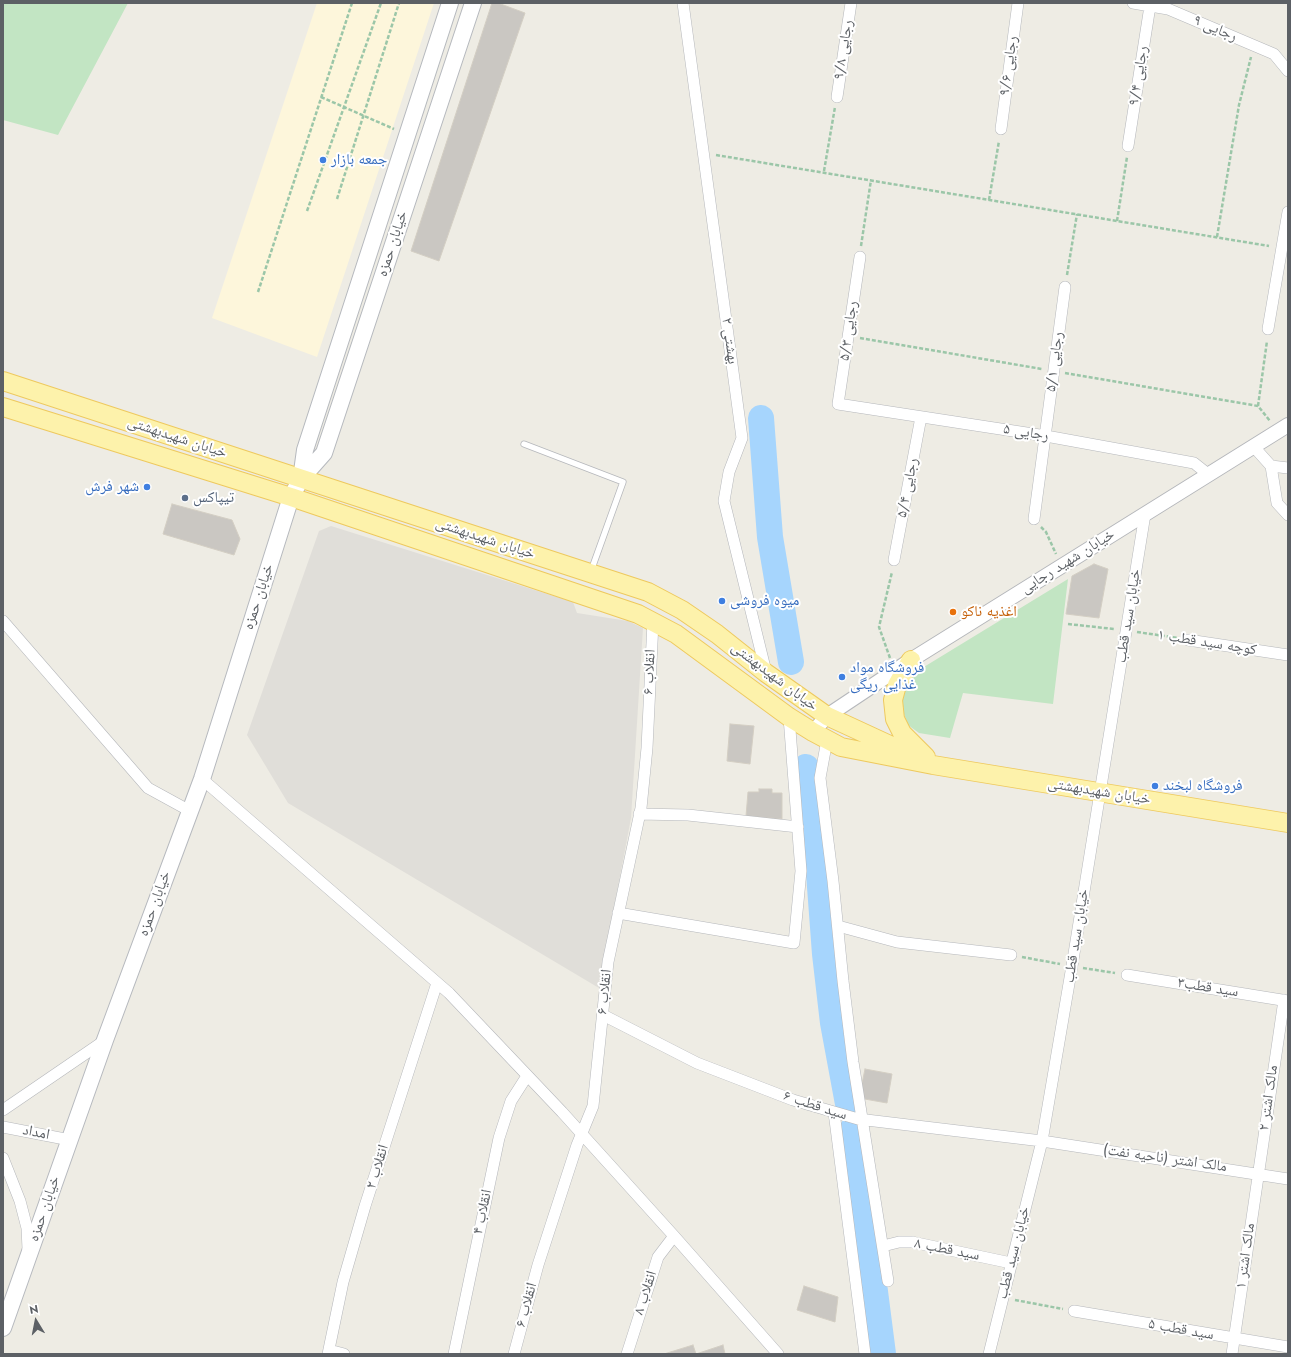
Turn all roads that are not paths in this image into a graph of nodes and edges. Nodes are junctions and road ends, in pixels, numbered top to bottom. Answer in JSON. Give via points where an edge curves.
{"nodes":[{"id":1,"x":450,"y":3,"type":"edge"},
{"id":2,"x":474,"y":3,"type":"edge"},
{"id":3,"x":683,"y":3,"type":"edge"},
{"id":4,"x":851,"y":3,"type":"edge"},
{"id":5,"x":1018,"y":3,"type":"edge"},
{"id":6,"x":1134,"y":3,"type":"edge"},
{"id":7,"x":1150,"y":6,"type":"junction"},
{"id":8,"x":1166,"y":6,"type":"edge"},
{"id":9,"x":1288,"y":71,"type":"edge"},
{"id":10,"x":837,"y":97,"type":"road end"},
{"id":11,"x":1001,"y":129,"type":"road end"},
{"id":12,"x":1128,"y":146,"type":"road end"},
{"id":13,"x":1288,"y":212,"type":"edge"},
{"id":14,"x":860,"y":257,"type":"road end"},
{"id":15,"x":1065,"y":287,"type":"road end"},
{"id":16,"x":1268,"y":329,"type":"road end"},
{"id":17,"x":3,"y":382,"type":"edge"},
{"id":18,"x":838,"y":404,"type":"joint"},
{"id":19,"x":3,"y":407,"type":"edge"},
{"id":20,"x":921,"y":417,"type":"junction"},
{"id":21,"x":1283,"y":429,"type":"edge"},
{"id":22,"x":1046,"y":436,"type":"junction"},
{"id":23,"x":524,"y":444,"type":"dead end"},
{"id":24,"x":1254,"y":447,"type":"junction"},
{"id":25,"x":1271,"y":466,"type":"junction"},
{"id":26,"x":1288,"y":468,"type":"edge"},
{"id":27,"x":1209,"y":475,"type":"junction"},
{"id":28,"x":301,"y":479,"type":"junction"},
{"id":29,"x":291,"y":497,"type":"junction"},
{"id":30,"x":1145,"y":514,"type":"junction"},
{"id":31,"x":1288,"y":515,"type":"edge"},
{"id":32,"x":1034,"y":520,"type":"road end"},
{"id":33,"x":894,"y":560,"type":"road end"},
{"id":34,"x":590,"y":573,"type":"junction"},
{"id":35,"x":3,"y":621,"type":"edge"},
{"id":36,"x":653,"y":622,"type":"junction"},
{"id":37,"x":1188,"y":640,"type":"road end"},
{"id":38,"x":1288,"y":655,"type":"edge"},
{"id":39,"x":911,"y":660,"type":"junction"},
{"id":40,"x":766,"y":673,"type":"junction"},
{"id":41,"x":827,"y":716,"type":"junction"},
{"id":42,"x":789,"y":717,"type":"junction"},
{"id":43,"x":820,"y":736,"type":"junction"},
{"id":44,"x":933,"y":765,"type":"junction"},
{"id":45,"x":202,"y":779,"type":"junction"},
{"id":46,"x":1100,"y":792,"type":"junction"},
{"id":47,"x":190,"y":811,"type":"junction"},
{"id":48,"x":639,"y":814,"type":"junction"},
{"id":49,"x":1288,"y":823,"type":"edge"},
{"id":50,"x":798,"y":827,"type":"junction"},
{"id":51,"x":618,"y":913,"type":"junction"},
{"id":52,"x":838,"y":926,"type":"junction"},
{"id":53,"x":1011,"y":955,"type":"road end"},
{"id":54,"x":1127,"y":975,"type":"road end"},
{"id":55,"x":437,"y":983,"type":"junction"},
{"id":56,"x":1286,"y":1000,"type":"edge"},
{"id":57,"x":603,"y":1015,"type":"junction"},
{"id":58,"x":105,"y":1040,"type":"junction"},
{"id":59,"x":527,"y":1076,"type":"junction"},
{"id":60,"x":3,"y":1110,"type":"edge"},
{"id":61,"x":834,"y":1112,"type":"junction"},
{"id":62,"x":863,"y":1120,"type":"junction"},
{"id":63,"x":3,"y":1127,"type":"edge"},
{"id":64,"x":581,"y":1133,"type":"junction"},
{"id":65,"x":70,"y":1140,"type":"junction"},
{"id":66,"x":1042,"y":1141,"type":"junction"},
{"id":67,"x":3,"y":1158,"type":"edge"},
{"id":68,"x":1258,"y":1173,"type":"junction"},
{"id":69,"x":1288,"y":1179,"type":"edge"},
{"id":70,"x":674,"y":1236,"type":"junction"},
{"id":71,"x":883,"y":1246,"type":"junction"},
{"id":72,"x":29,"y":1256,"type":"junction"},
{"id":73,"x":1011,"y":1263,"type":"junction"},
{"id":74,"x":888,"y":1281,"type":"dead end"},
{"id":75,"x":1074,"y":1311,"type":"road end"},
{"id":76,"x":3,"y":1328,"type":"edge"},
{"id":77,"x":1234,"y":1339,"type":"junction"},
{"id":78,"x":1288,"y":1347,"type":"edge"},
{"id":79,"x":328,"y":1352,"type":"edge"},
{"id":80,"x":344,"y":1354,"type":"edge"},
{"id":81,"x":454,"y":1354,"type":"edge"},
{"id":82,"x":514,"y":1354,"type":"edge"},
{"id":83,"x":627,"y":1354,"type":"edge"},
{"id":84,"x":778,"y":1354,"type":"edge"},
{"id":85,"x":865,"y":1354,"type":"edge"},
{"id":86,"x":989,"y":1354,"type":"edge"},
{"id":87,"x":1232,"y":1354,"type":"edge"}],
"edges":[{"from":1,"to":28,"type":"main road","name":"خیابان حمزه","via":[[305,450]]},
{"from":2,"to":28,"type":"main road","name":"خیابان حمزه","via":[[324,453]]},
{"from":3,"to":40,"type":"street","name":"بهشتی ۲","via":[[742,438],[729,472],[724,501]]},
{"from":4,"to":10,"type":"street","name":"رجایی ۹/۸"},
{"from":5,"to":11,"type":"street","name":"رجایی ۹/۶"},
{"from":6,"to":7,"type":"street","name":"رجایی ۹"},
{"from":7,"to":8,"type":"street","name":"رجایی ۹"},
{"from":7,"to":12,"type":"street","name":"رجایی ۹/۴"},
{"from":8,"to":9,"type":"street","name":"رجایی ۹","via":[[1274,54]]},
{"from":13,"to":16,"type":"street"},
{"from":14,"to":18,"type":"street","name":"رجایی ۵/۳"},
{"from":15,"to":22,"type":"street","name":"رجایی ۵/۱"},
{"from":17,"to":28,"type":"main road","name":"خیابان شهیدبهشتی"},
{"from":18,"to":20,"type":"street","name":"رجایی ۵"},
{"from":19,"to":29,"type":"main road","name":"خیابان شهیدبهشتی"},
{"from":20,"to":22,"type":"street","name":"رجایی ۵"},
{"from":20,"to":33,"type":"street","name":"رجایی ۵/۴"},
{"from":21,"to":24,"type":"street","name":"خیابان شهید رجایی"},
{"from":22,"to":27,"type":"street","name":"رجایی ۵","via":[[1194,463]]},
{"from":22,"to":32,"type":"street","name":"رجایی ۵/۱"},
{"from":23,"to":34,"type":"lane","via":[[623,482]]},
{"from":24,"to":25,"type":"street"},
{"from":24,"to":27,"type":"street","name":"خیابان شهید رجایی"},
{"from":25,"to":26,"type":"street"},
{"from":25,"to":31,"type":"street","via":[[1277,503]]},
{"from":27,"to":30,"type":"street","name":"خیابان شهید رجایی"},
{"from":28,"to":29,"type":"main road","name":"خیابان حمزه"},
{"from":28,"to":34,"type":"main road","name":"خیابان شهیدبهشتی"},
{"from":29,"to":36,"type":"main road","name":"خیابان شهیدبهشتی","via":[[638,614]]},
{"from":29,"to":45,"type":"main road","name":"خیابان حمزه"},
{"from":30,"to":39,"type":"street","name":"خیابان شهید رجایی"},
{"from":30,"to":46,"type":"street","name":"خیابان سید قطب"},
{"from":34,"to":40,"type":"main road","name":"خیابان شهیدبهشتی","via":[[648,592],[682,610]]},
{"from":35,"to":47,"type":"street","via":[[148,788]]},
{"from":36,"to":42,"type":"main road","name":"خیابان شهیدبهشتی","via":[[676,634]]},
{"from":36,"to":48,"type":"street","name":"انقلاب ۶","via":[[647,748]]},
{"from":37,"to":38,"type":"street","name":"کوچه سید قطب ۱"},
{"from":39,"to":41,"type":"street","name":"خیابان شهید رجایی"},
{"from":39,"to":44,"type":"main road","via":[[897,685],[893,700],[895,720],[902,732]]},
{"from":40,"to":41,"type":"main road","name":"خیابان شهیدبهشتی"},
{"from":41,"to":43,"type":"street","name":"خیابان شهید رجایی"},
{"from":41,"to":44,"type":"main road","name":"خیابان شهیدبهشتی"},
{"from":42,"to":43,"type":"main road","name":"خیابان شهیدبهشتی"},
{"from":42,"to":50,"type":"street"},
{"from":43,"to":44,"type":"main road","name":"خیابان شهیدبهشتی","via":[[841,747]]},
{"from":43,"to":52,"type":"street","via":[[820,778]]},
{"from":44,"to":46,"type":"main road","name":"خیابان شهیدبهشتی"},
{"from":45,"to":47,"type":"main road","name":"خیابان حمزه"},
{"from":45,"to":55,"type":"street"},
{"from":46,"to":49,"type":"main road","name":"خیابان شهیدبهشتی"},
{"from":46,"to":66,"type":"street","name":"خیابان سید قطب"},
{"from":47,"to":58,"type":"main road","name":"خیابان حمزه"},
{"from":48,"to":50,"type":"street","via":[[688,815]]},
{"from":48,"to":51,"type":"street","name":"انقلاب ۶"},
{"from":50,"to":51,"type":"street","via":[[801,871],[794,943]]},
{"from":51,"to":57,"type":"street","name":"انقلاب ۶","via":[[608,962]]},
{"from":52,"to":53,"type":"street","via":[[897,942]]},
{"from":52,"to":62,"type":"street","via":[[852,1054]]},
{"from":54,"to":56,"type":"street","name":"سید قطب۳"},
{"from":55,"to":59,"type":"street"},
{"from":55,"to":79,"type":"street","name":"انقلاب ۲","via":[[363,1214],[343,1282]]},
{"from":56,"to":68,"type":"street","name":"مالک اشتر ۲"},
{"from":57,"to":61,"type":"street","name":"سید قطب ۶","via":[[697,1063],[793,1100]]},
{"from":57,"to":64,"type":"street","name":"انقلاب ۶","via":[[593,1106]]},
{"from":58,"to":60,"type":"street"},
{"from":58,"to":65,"type":"main road","name":"خیابان حمزه"},
{"from":59,"to":64,"type":"street"},
{"from":59,"to":81,"type":"street","name":"انقلاب ۴","via":[[511,1102],[499,1138]]},
{"from":61,"to":62,"type":"street","name":"سید قطب ۶"},
{"from":61,"to":85,"type":"street"},
{"from":62,"to":66,"type":"street","name":"سید قطب ۶"},
{"from":62,"to":71,"type":"street"},
{"from":63,"to":65,"type":"street","name":"امداد"},
{"from":64,"to":70,"type":"street"},
{"from":64,"to":82,"type":"street","name":"انقلاب ۶","via":[[538,1265]]},
{"from":65,"to":72,"type":"main road","name":"خیابان حمزه"},
{"from":66,"to":68,"type":"street","name":"مالک اشتر (ناحیه نفت)"},
{"from":66,"to":73,"type":"street","name":"خیابان سید قطب"},
{"from":67,"to":72,"type":"street","via":[[20,1201],[27,1228]]},
{"from":68,"to":69,"type":"street","name":"مالک اشتر (ناحیه نفت)"},
{"from":68,"to":77,"type":"street","name":"مالک اشتر ۱"},
{"from":70,"to":83,"type":"street","name":"انقلاب ۸","via":[[658,1257]]},
{"from":70,"to":84,"type":"street"},
{"from":71,"to":73,"type":"street","name":"سید قطب ۸","via":[[912,1242]]},
{"from":71,"to":74,"type":"street"},
{"from":72,"to":76,"type":"main road","name":"خیابان حمزه"},
{"from":73,"to":86,"type":"street","name":"خیابان سید قطب"},
{"from":75,"to":77,"type":"street","name":"سید قطب ۵"},
{"from":77,"to":78,"type":"street","name":"سید قطب ۵"},
{"from":77,"to":87,"type":"street","name":"مالک اشتر ۱"},
{"from":79,"to":80,"type":"street"}]}
